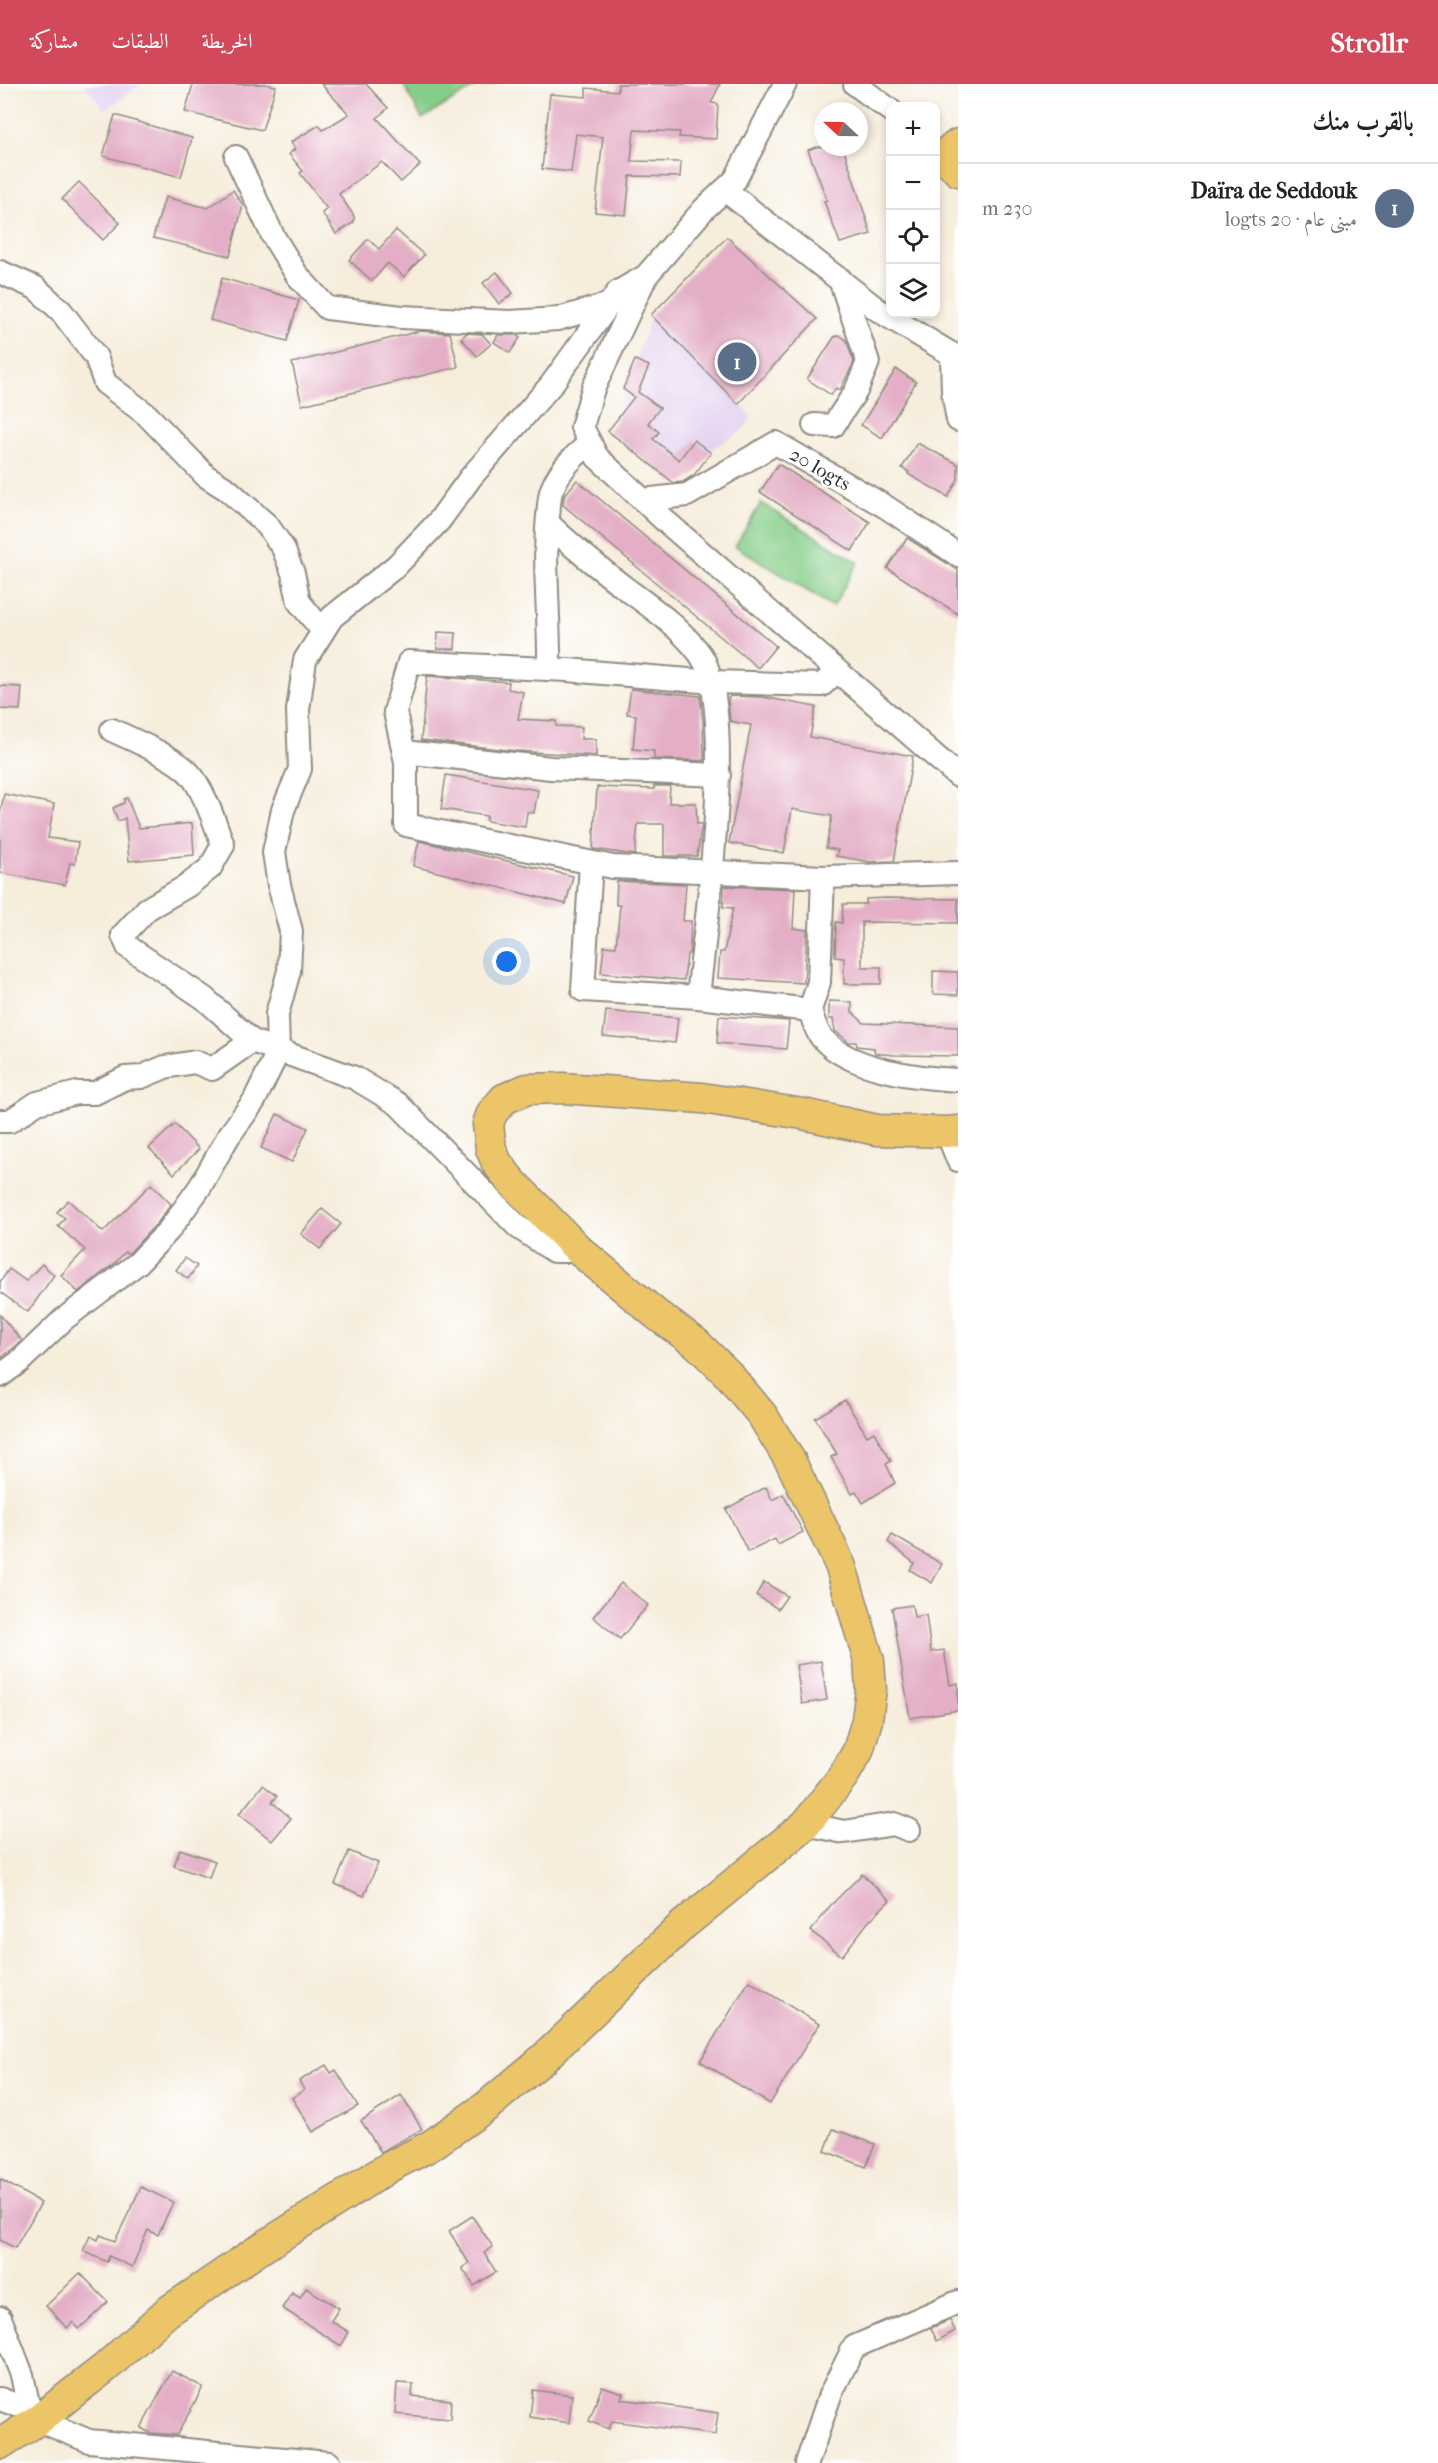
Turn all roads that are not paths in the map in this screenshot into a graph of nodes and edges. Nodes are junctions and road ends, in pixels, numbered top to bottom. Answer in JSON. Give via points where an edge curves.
{"nodes":[{"id":1,"x":785,"y":84,"type":"edge"},
{"id":2,"x":855,"y":84,"type":"edge"},
{"id":3,"x":886,"y":106,"type":"edge"},
{"id":4,"x":236,"y":157,"type":"dead end"},
{"id":5,"x":725,"y":190,"type":"junction"},
{"id":6,"x":0,"y":272,"type":"edge"},
{"id":7,"x":646,"y":276,"type":"junction"},
{"id":8,"x":840,"y":279,"type":"junction"},
{"id":9,"x":610,"y":304,"type":"junction"},
{"id":10,"x":955,"y":356,"type":"edge"},
{"id":11,"x":958,"y":420,"type":"edge"},
{"id":12,"x":813,"y":425,"type":"dead end"},
{"id":13,"x":590,"y":442,"type":"junction"},
{"id":14,"x":643,"y":500,"type":"junction"},
{"id":15,"x":548,"y":524,"type":"junction"},
{"id":16,"x":958,"y":555,"type":"edge"},
{"id":17,"x":323,"y":631,"type":"junction"},
{"id":18,"x":549,"y":669,"type":"junction"},
{"id":19,"x":837,"y":670,"type":"junction"},
{"id":20,"x":713,"y":682,"type":"junction"},
{"id":21,"x":112,"y":730,"type":"dead end"},
{"id":22,"x":404,"y":752,"type":"junction"},
{"id":23,"x":719,"y":775,"type":"junction"},
{"id":24,"x":958,"y":776,"type":"edge"},
{"id":25,"x":591,"y":863,"type":"junction"},
{"id":26,"x":710,"y":871,"type":"junction"},
{"id":27,"x":958,"y":873,"type":"edge"},
{"id":28,"x":823,"y":878,"type":"junction"},
{"id":29,"x":698,"y":997,"type":"junction"},
{"id":30,"x":810,"y":1010,"type":"junction"},
{"id":31,"x":252,"y":1041,"type":"junction"},
{"id":32,"x":278,"y":1052,"type":"junction"},
{"id":33,"x":958,"y":1080,"type":"edge"},
{"id":34,"x":0,"y":1121,"type":"edge"},
{"id":35,"x":952,"y":1131,"type":"edge"},
{"id":36,"x":958,"y":1160,"type":"edge"},
{"id":37,"x":580,"y":1251,"type":"junction"},
{"id":38,"x":0,"y":1376,"type":"edge"},
{"id":39,"x":806,"y":1824,"type":"junction"},
{"id":40,"x":909,"y":1830,"type":"dead end"},
{"id":41,"x":958,"y":2302,"type":"edge"},
{"id":42,"x":0,"y":2318,"type":"edge"},
{"id":43,"x":0,"y":2399,"type":"edge"},
{"id":44,"x":33,"y":2412,"type":"junction"},
{"id":45,"x":0,"y":2444,"type":"edge"},
{"id":46,"x":329,"y":2463,"type":"edge"},
{"id":47,"x":807,"y":2463,"type":"edge"}],
"edges":[{"from":1,"to":5,"type":"street","via":[[735,180]]},
{"from":2,"to":3,"type":"street"},
{"from":4,"to":9,"type":"street","via":[[273,236],[297,275],[327,308],[402,317],[510,322],[558,319]]},
{"from":5,"to":7,"type":"street"},
{"from":5,"to":8,"type":"street"},
{"from":6,"to":17,"type":"street","via":[[36,288],[61,311],[96,357],[105,383],[147,415],[206,476],[268,526],[283,548],[299,603]]},
{"from":7,"to":9,"type":"street","via":[[618,292]]},
{"from":7,"to":13,"type":"street","via":[[593,390],[582,426]]},
{"from":8,"to":10,"type":"street","via":[[878,310]]},
{"from":8,"to":12,"type":"street","via":[[868,363],[832,426]]},
{"from":9,"to":17,"type":"street","via":[[551,385],[471,477],[439,521],[396,566],[332,617]]},
{"from":10,"to":11,"type":"street","via":[[952,392]]},
{"from":13,"to":14,"type":"street","via":[[597,457]]},
{"from":13,"to":15,"type":"street","via":[[569,460],[551,490]]},
{"from":14,"to":16,"type":"street","name":"20 logts","via":[[687,495],[776,443],[886,507]]},
{"from":14,"to":19,"type":"street"},
{"from":15,"to":18,"type":"street","via":[[545,590]]},
{"from":15,"to":20,"type":"street","via":[[664,617],[700,655]]},
{"from":17,"to":32,"type":"street","via":[[305,660],[298,710],[300,769],[283,810],[274,852],[291,931],[289,971],[278,1014]]},
{"from":18,"to":20,"type":"street"},
{"from":18,"to":22,"type":"street","via":[[409,662],[395,712]]},
{"from":19,"to":20,"type":"street","via":[[822,686]]},
{"from":19,"to":24,"type":"street"},
{"from":20,"to":23,"type":"street"},
{"from":21,"to":31,"type":"street","via":[[190,773],[223,845],[210,868],[147,909],[123,936],[128,947],[204,998]]},
{"from":22,"to":23,"type":"street","via":[[551,768]]},
{"from":22,"to":25,"type":"street","via":[[406,825]]},
{"from":23,"to":26,"type":"street"},
{"from":25,"to":26,"type":"street"},
{"from":25,"to":29,"type":"street","via":[[584,990]]},
{"from":26,"to":28,"type":"street"},
{"from":26,"to":29,"type":"street"},
{"from":27,"to":28,"type":"street"},
{"from":28,"to":30,"type":"street","via":[[819,982]]},
{"from":29,"to":30,"type":"street"},
{"from":30,"to":33,"type":"street","via":[[822,1038],[846,1059],[919,1078]]},
{"from":31,"to":32,"type":"street"},
{"from":31,"to":34,"type":"street","via":[[212,1069],[195,1062],[165,1067],[141,1077],[125,1078],[95,1093],[77,1093],[37,1103],[10,1120]]},
{"from":32,"to":37,"type":"street","via":[[355,1078],[398,1104],[518,1227],[554,1251]]},
{"from":32,"to":38,"type":"street","via":[[254,1101],[169,1230],[138,1263],[64,1319]]},
{"from":35,"to":36,"type":"street"},
{"from":35,"to":37,"type":"main road","via":[[877,1130],[702,1098],[562,1088],[527,1089],[511,1095],[497,1105],[488,1124],[497,1163]]},
{"from":37,"to":39,"type":"main road","via":[[696,1343],[762,1415],[791,1462],[841,1567],[869,1661],[867,1720],[858,1751],[844,1775]]},
{"from":39,"to":40,"type":"street","via":[[844,1832],[894,1824]]},
{"from":39,"to":44,"type":"main road","via":[[682,1925],[543,2059],[487,2106],[430,2146],[391,2166],[263,2247],[167,2312],[106,2367]]},
{"from":41,"to":47,"type":"street","via":[[854,2347],[830,2395]]},
{"from":42,"to":44,"type":"street"},
{"from":43,"to":44,"type":"street"},
{"from":44,"to":45,"type":"main road"},
{"from":44,"to":46,"type":"street","via":[[89,2441]]}]}
